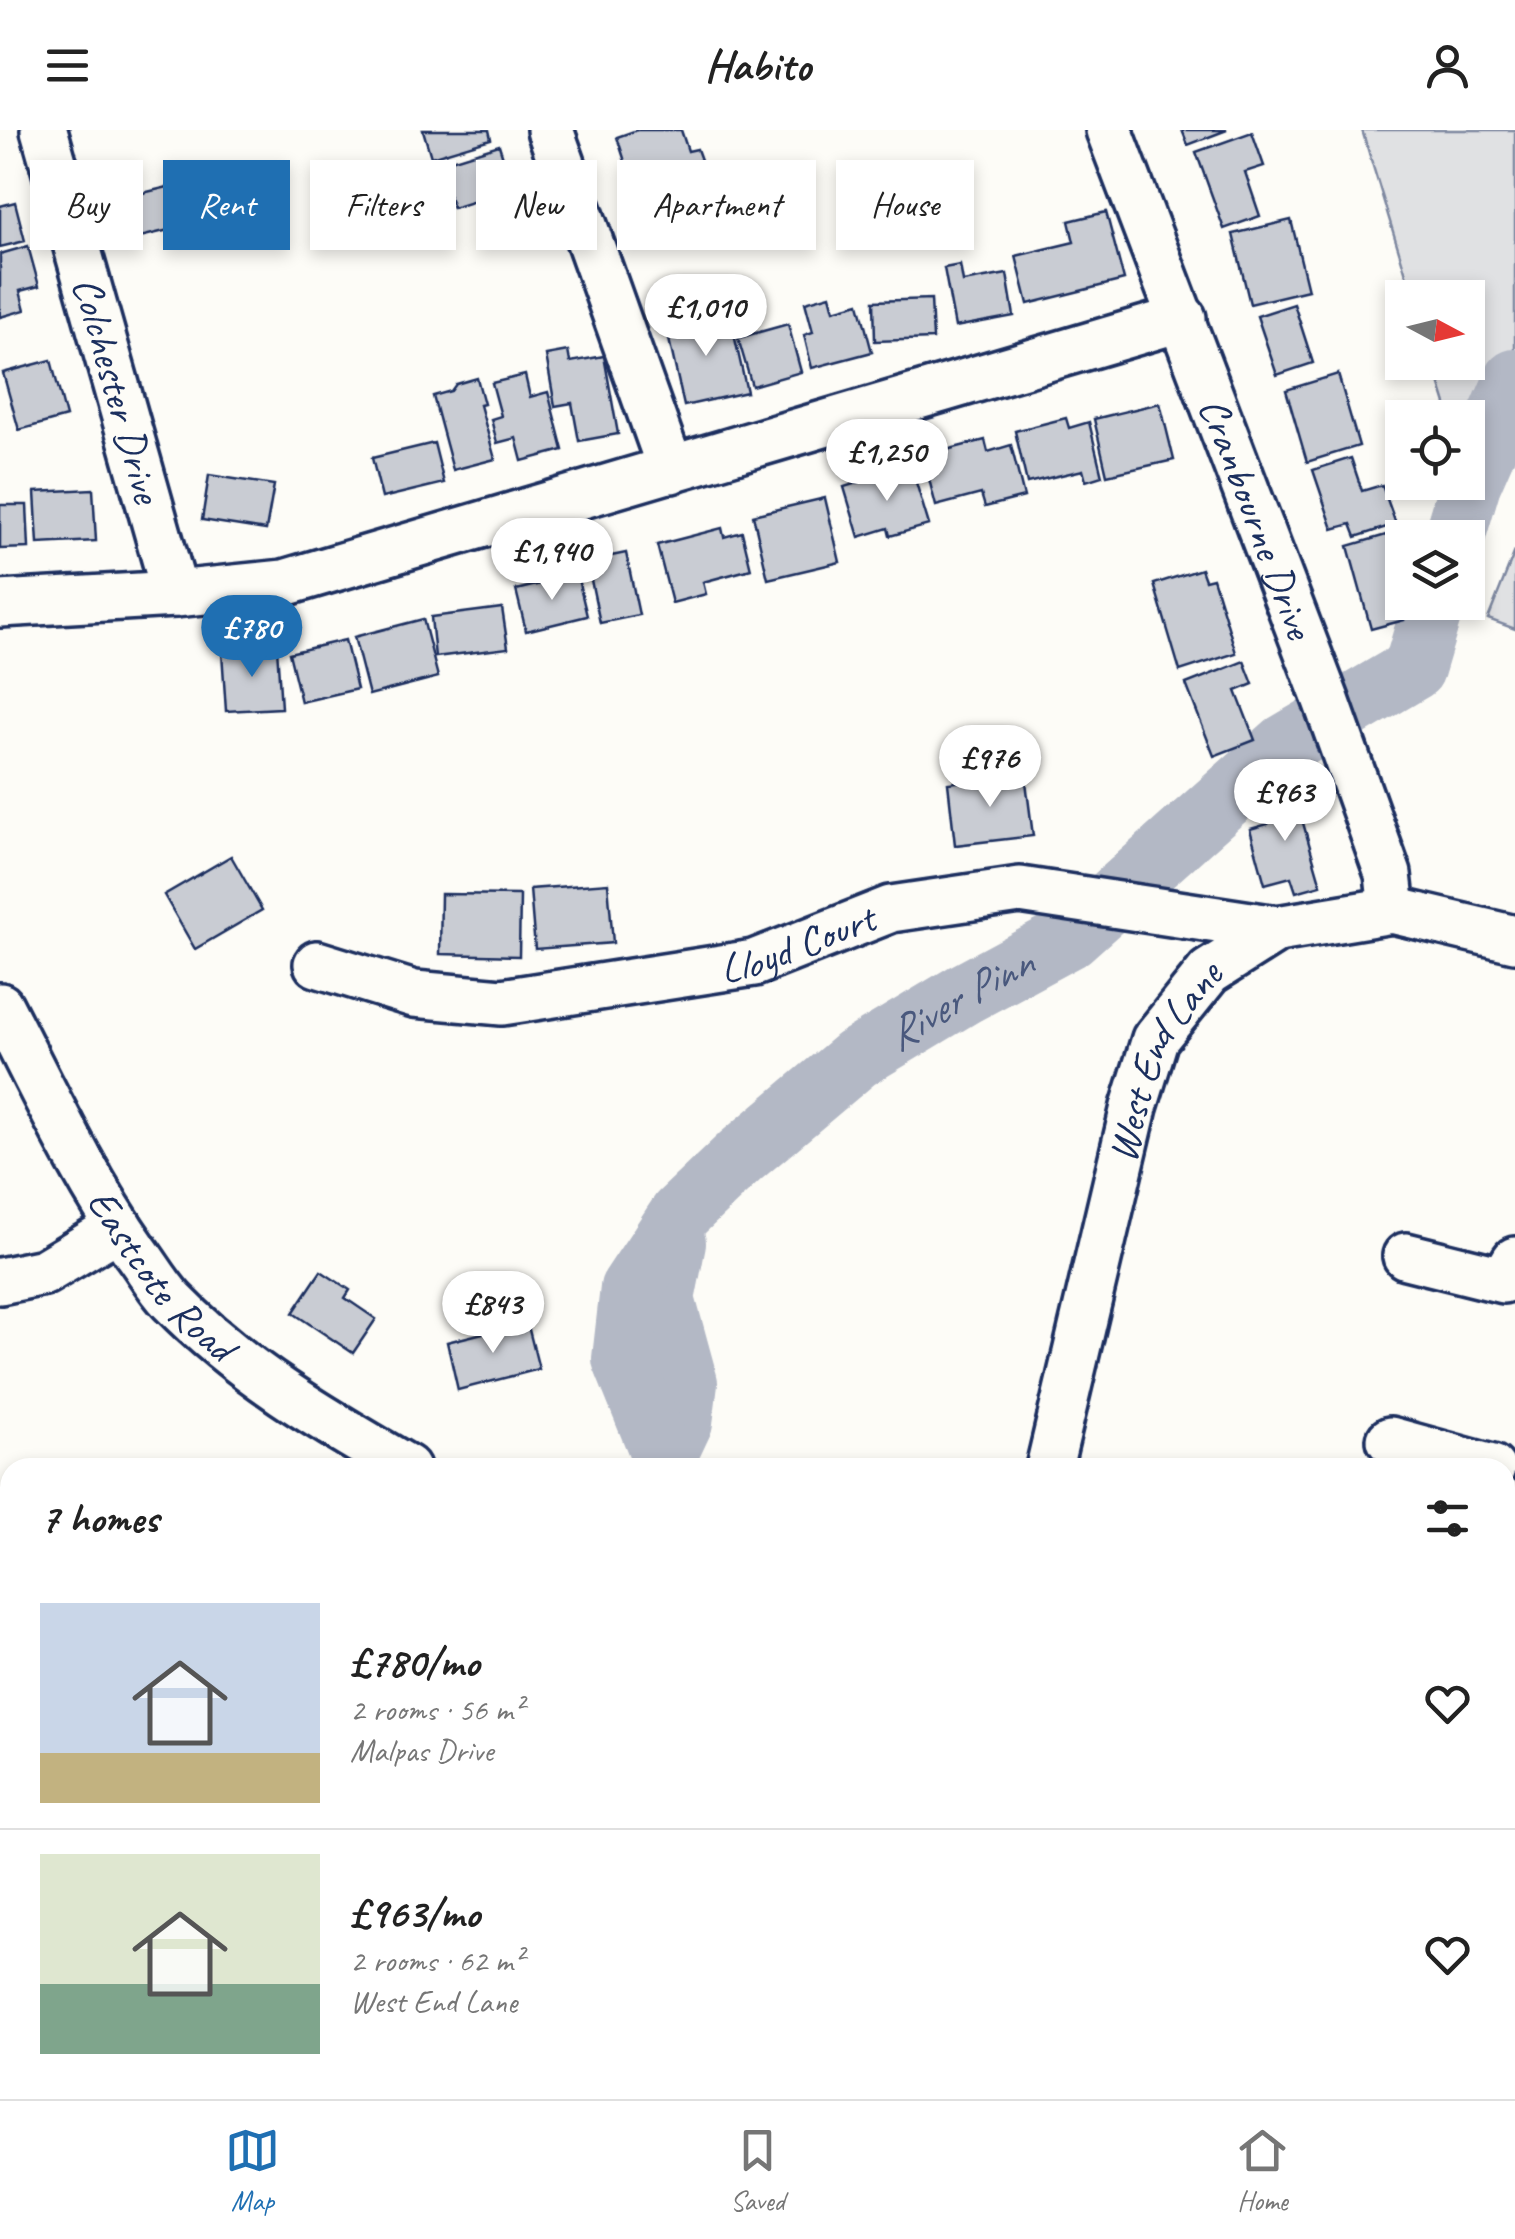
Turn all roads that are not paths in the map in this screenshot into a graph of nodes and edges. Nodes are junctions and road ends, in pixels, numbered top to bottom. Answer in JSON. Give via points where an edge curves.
{"nodes":[{"id":1,"x":44,"y":130,"type":"edge"},
{"id":2,"x":550,"y":130,"type":"edge"},
{"id":3,"x":1110,"y":130,"type":"edge"},
{"id":4,"x":1183,"y":318,"type":"junction"},
{"id":5,"x":672,"y":470,"type":"junction"},
{"id":6,"x":175,"y":594,"type":"junction"},
{"id":7,"x":0,"y":604,"type":"edge"},
{"id":8,"x":1392,"y":910,"type":"junction"},
{"id":9,"x":1278,"y":929,"type":"junction"},
{"id":10,"x":1515,"y":939,"type":"edge"},
{"id":11,"x":317,"y":964,"type":"dead end"},
{"id":12,"x":0,"y":1006,"type":"edge"},
{"id":13,"x":120,"y":1227,"type":"junction"},
{"id":14,"x":1406,"y":1256,"type":"dead end"},
{"id":15,"x":1515,"y":1260,"type":"edge"},
{"id":16,"x":0,"y":1282,"type":"edge"},
{"id":17,"x":1390,"y":1440,"type":"dead end"},
{"id":18,"x":389,"y":1458,"type":"edge"},
{"id":19,"x":1050,"y":1458,"type":"edge"},
{"id":20,"x":1456,"y":1458,"type":"edge"}],
"edges":[{"from":1,"to":6,"type":"street","name":"Colchester Drive"},
{"from":2,"to":5,"type":"street"},
{"from":3,"to":4,"type":"street","name":"Cranbourne Drive"},
{"from":4,"to":5,"type":"street"},
{"from":4,"to":8,"type":"street","name":"Cranbourne Drive","via":[[1388,874]]},
{"from":5,"to":6,"type":"street","via":[[284,583]]},
{"from":6,"to":7,"type":"street"},
{"from":8,"to":9,"type":"street","name":"West End Lane"},
{"from":8,"to":10,"type":"street","name":"West End Lane"},
{"from":9,"to":11,"type":"street","name":"Lloyd Court","via":[[1020,890],[891,909],[754,963],[502,1002],[414,994]]},
{"from":9,"to":19,"type":"street","name":"West End Lane","via":[[1209,972],[1155,1040]]},
{"from":12,"to":13,"type":"street","name":"Eastcote Road"},
{"from":13,"to":16,"type":"street","via":[[44,1272]]},
{"from":13,"to":18,"type":"street","name":"Eastcote Road","via":[[169,1298],[222,1348],[295,1403]]},
{"from":14,"to":15,"type":"street","via":[[1503,1280]]},
{"from":17,"to":20,"type":"street"}]}
